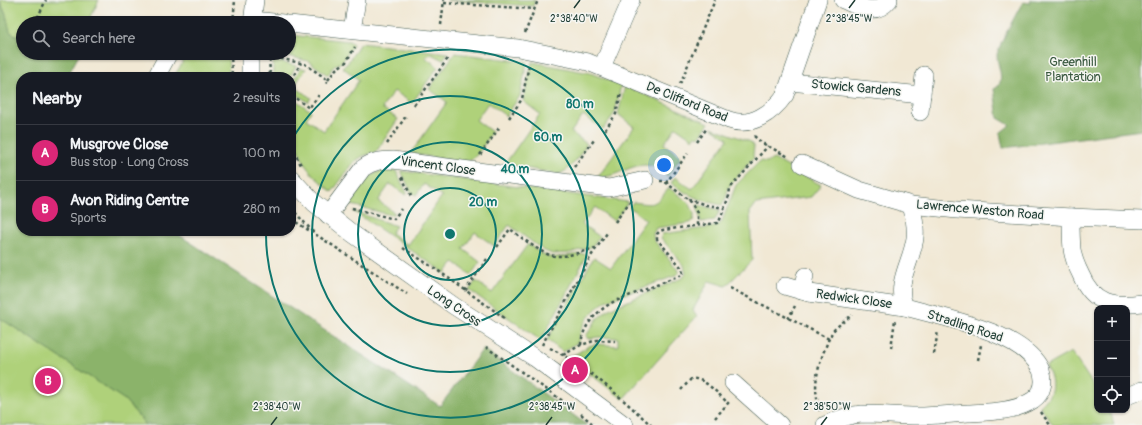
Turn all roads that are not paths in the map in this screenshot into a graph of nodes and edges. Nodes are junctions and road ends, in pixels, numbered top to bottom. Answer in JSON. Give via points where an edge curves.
{"nodes":[{"id":1,"x":255,"y":0,"type":"edge"},
{"id":2,"x":357,"y":0,"type":"edge"},
{"id":3,"x":631,"y":0,"type":"edge"},
{"id":4,"x":818,"y":0,"type":"edge"},
{"id":5,"x":843,"y":0,"type":"edge"},
{"id":6,"x":889,"y":0,"type":"edge"},
{"id":7,"x":254,"y":16,"type":"edge"},
{"id":8,"x":296,"y":25,"type":"edge"},
{"id":9,"x":352,"y":30,"type":"junction"},
{"id":10,"x":165,"y":60,"type":"edge"},
{"id":11,"x":250,"y":60,"type":"edge"},
{"id":12,"x":602,"y":67,"type":"junction"},
{"id":13,"x":159,"y":72,"type":"edge"},
{"id":14,"x":250,"y":72,"type":"edge"},
{"id":15,"x":924,"y":75,"type":"dead end"},
{"id":16,"x":790,"y":82,"type":"junction"},
{"id":17,"x":922,"y":94,"type":"junction"},
{"id":18,"x":920,"y":112,"type":"dead end"},
{"id":19,"x":802,"y":164,"type":"road end"},
{"id":20,"x":297,"y":173,"type":"edge"},
{"id":21,"x":645,"y":180,"type":"road end"},
{"id":22,"x":911,"y":205,"type":"junction"},
{"id":23,"x":332,"y":209,"type":"junction"},
{"id":24,"x":1071,"y":218,"type":"junction"},
{"id":25,"x":1142,"y":220,"type":"edge"},
{"id":26,"x":785,"y":286,"type":"dead end"},
{"id":27,"x":1142,"y":303,"type":"edge"},
{"id":28,"x":901,"y":306,"type":"junction"},
{"id":29,"x":1142,"y":390,"type":"edge"},
{"id":30,"x":733,"y":394,"type":"road end"},
{"id":31,"x":1130,"y":395,"type":"edge"},
{"id":32,"x":625,"y":425,"type":"edge"},
{"id":33,"x":780,"y":425,"type":"edge"},
{"id":34,"x":825,"y":425,"type":"edge"}],
"edges":[{"from":1,"to":7,"type":"street"},
{"from":2,"to":9,"type":"street"},
{"from":3,"to":12,"type":"street"},
{"from":4,"to":16,"type":"street"},
{"from":5,"to":6,"type":"street","via":[[874,10],[883,7]]},
{"from":8,"to":9,"type":"street","name":"De Clifford Road"},
{"from":9,"to":12,"type":"street","name":"De Clifford Road","via":[[518,48]]},
{"from":10,"to":13,"type":"street"},
{"from":11,"to":14,"type":"street"},
{"from":12,"to":16,"type":"street","name":"De Clifford Road","via":[[736,122],[748,122],[764,116],[775,108],[785,95]]},
{"from":15,"to":17,"type":"street"},
{"from":16,"to":17,"type":"street","name":"Stowick Gardens"},
{"from":17,"to":18,"type":"street"},
{"from":19,"to":22,"type":"street","name":"Lawrence Weston Road","via":[[859,190]]},
{"from":20,"to":23,"type":"street","name":"Long Cross","via":[[314,203]]},
{"from":21,"to":23,"type":"street","name":"Vincent Close","via":[[610,188],[393,160],[375,161],[363,168]]},
{"from":22,"to":24,"type":"street","name":"Lawrence Weston Road"},
{"from":22,"to":28,"type":"street","via":[[916,230],[914,246],[901,287]]},
{"from":23,"to":32,"type":"street","name":"Long Cross","via":[[454,306],[539,351],[552,370]]},
{"from":24,"to":25,"type":"street","name":"Lawrence Weston Road"},
{"from":24,"to":27,"type":"street","via":[[1074,258],[1088,289],[1101,300],[1114,304]]},
{"from":26,"to":28,"type":"street","name":"Redwick Close","via":[[804,284]]},
{"from":28,"to":34,"type":"street","name":"Stradling Road","via":[[986,330],[1010,340],[1039,366],[1044,380],[1037,396],[1018,406],[995,411],[917,416],[862,414]]},
{"from":29,"to":31,"type":"street"},
{"from":30,"to":33,"type":"street"}]}
